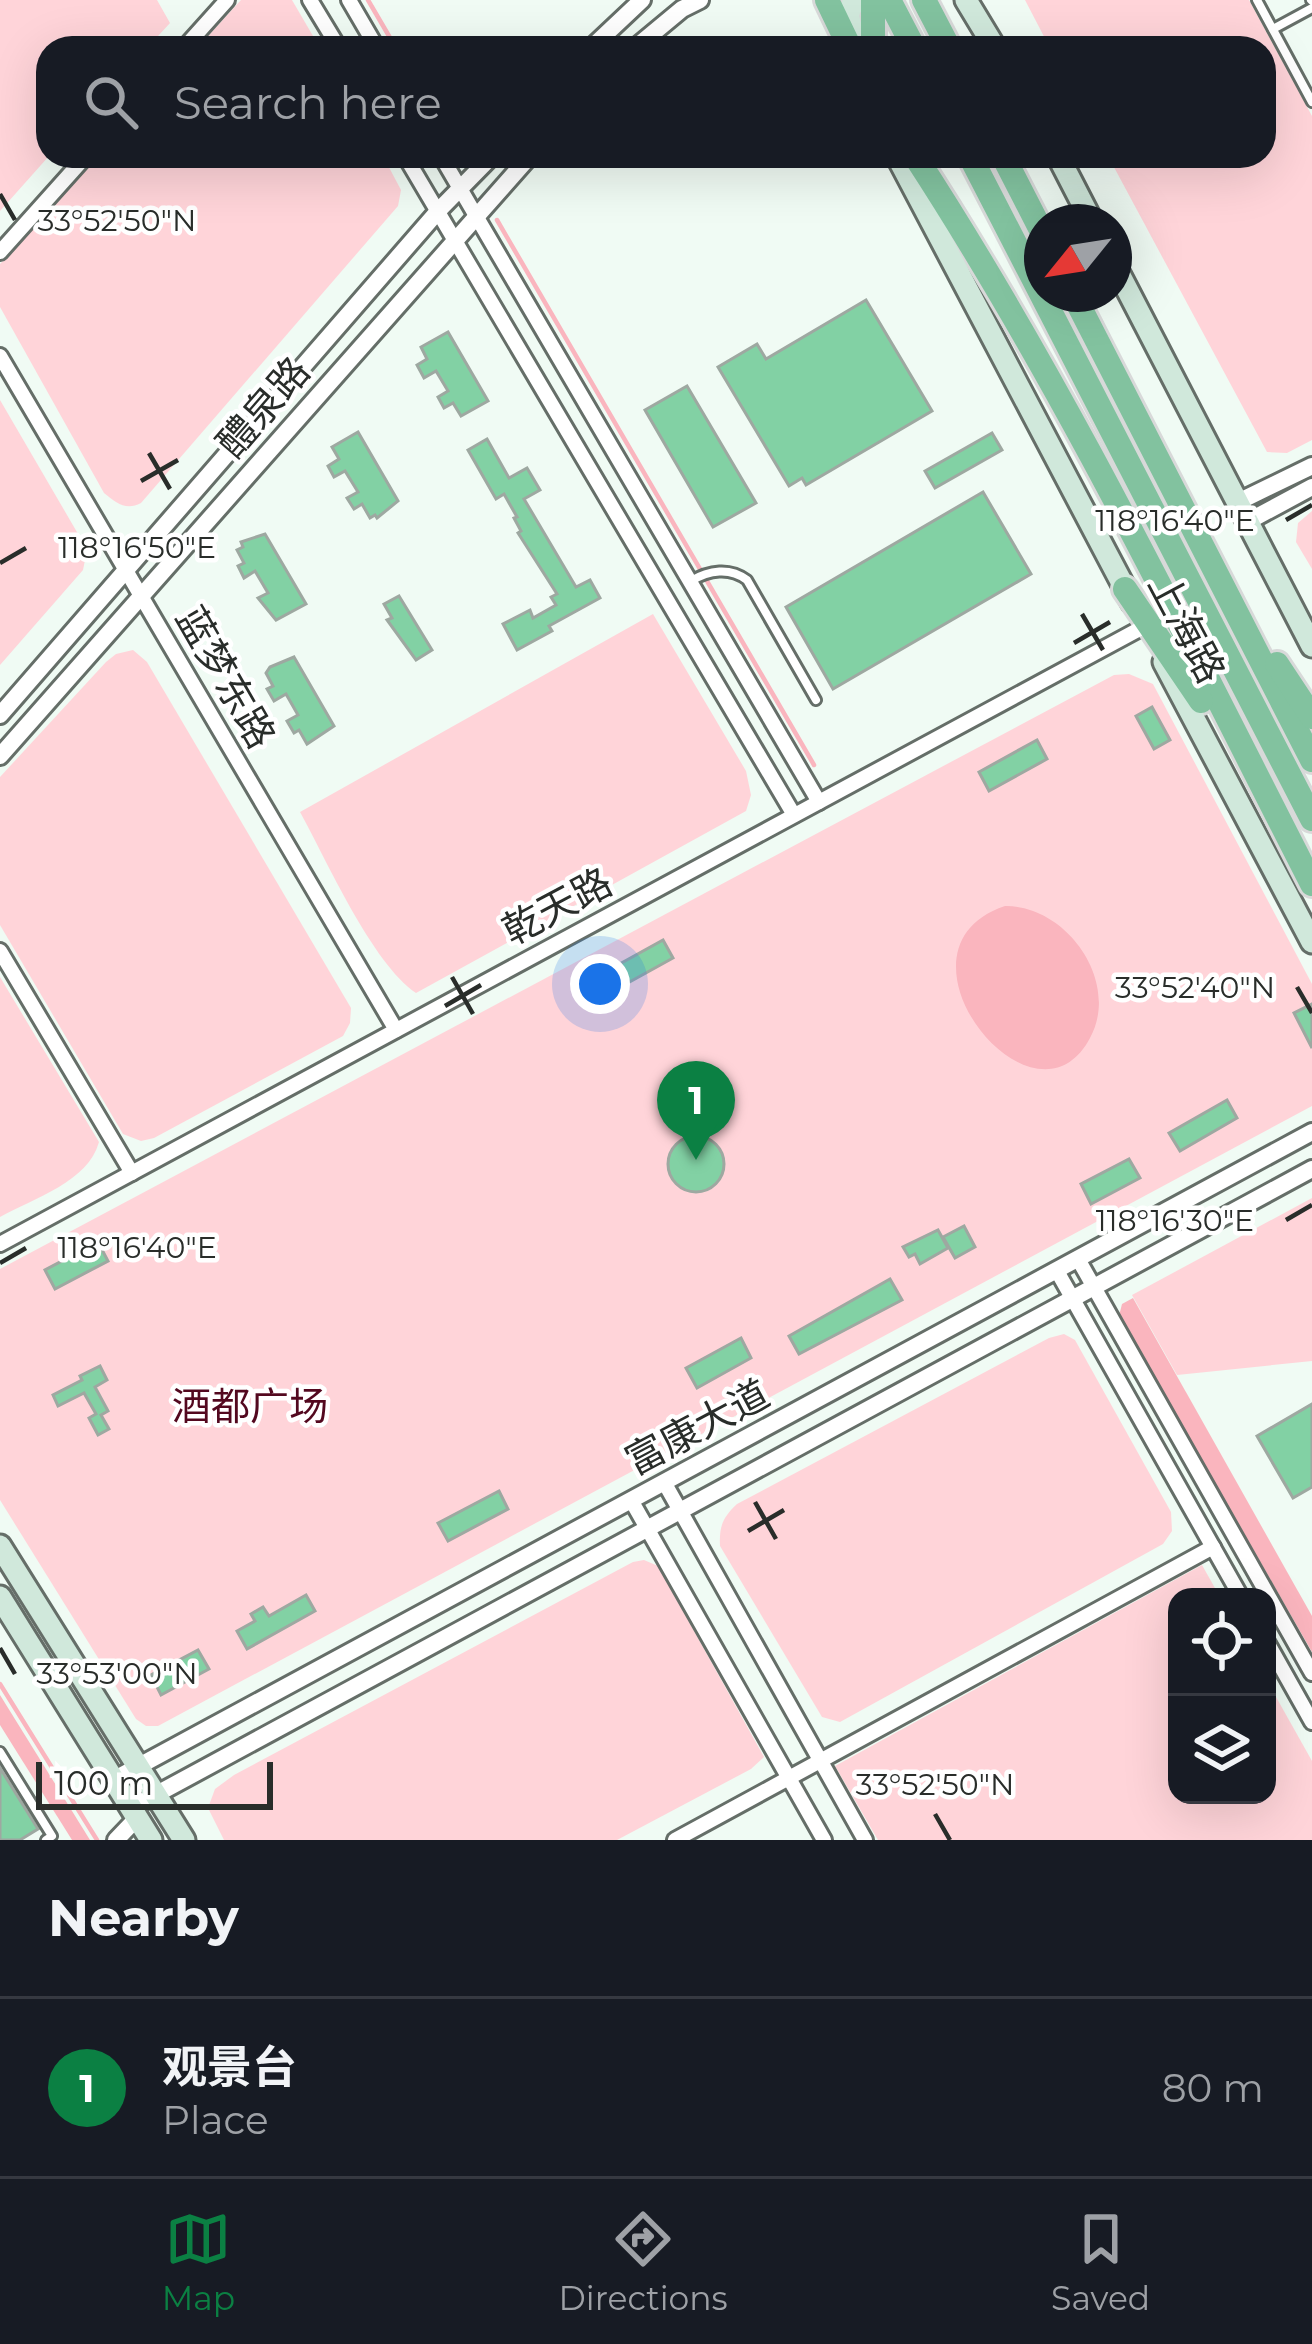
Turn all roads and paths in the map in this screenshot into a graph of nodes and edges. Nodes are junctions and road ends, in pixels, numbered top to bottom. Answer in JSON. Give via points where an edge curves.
{"nodes":[{"id":1,"x":227,"y":0,"type":"edge"},
{"id":2,"x":310,"y":0,"type":"edge"},
{"id":3,"x":349,"y":0,"type":"edge"},
{"id":4,"x":642,"y":0,"type":"edge"},
{"id":5,"x":700,"y":0,"type":"edge"},
{"id":6,"x":817,"y":0,"type":"edge"},
{"id":7,"x":827,"y":0,"type":"edge"},
{"id":8,"x":854,"y":0,"type":"edge"},
{"id":9,"x":873,"y":0,"type":"edge"},
{"id":10,"x":889,"y":0,"type":"edge"},
{"id":11,"x":924,"y":0,"type":"edge"},
{"id":12,"x":966,"y":0,"type":"edge"},
{"id":13,"x":978,"y":0,"type":"edge"},
{"id":14,"x":1257,"y":0,"type":"edge"},
{"id":15,"x":1312,"y":3,"type":"edge"},
{"id":16,"x":1273,"y":29,"type":"junction"},
{"id":17,"x":195,"y":36,"type":"edge"},
{"id":18,"x":332,"y":36,"type":"edge"},
{"id":19,"x":370,"y":36,"type":"edge"},
{"id":20,"x":604,"y":36,"type":"edge"},
{"id":21,"x":649,"y":36,"type":"edge"},
{"id":22,"x":842,"y":36,"type":"edge"},
{"id":23,"x":844,"y":36,"type":"edge"},
{"id":24,"x":849,"y":36,"type":"edge"},
{"id":25,"x":873,"y":36,"type":"edge"},
{"id":26,"x":908,"y":36,"type":"edge"},
{"id":27,"x":943,"y":36,"type":"edge"},
{"id":28,"x":990,"y":36,"type":"edge"},
{"id":29,"x":993,"y":36,"type":"edge"},
{"id":30,"x":1311,"y":98,"type":"edge"},
{"id":31,"x":75,"y":168,"type":"edge"},
{"id":32,"x":413,"y":168,"type":"edge"},
{"id":33,"x":448,"y":168,"type":"edge"},
{"id":34,"x":481,"y":168,"type":"edge"},
{"id":35,"x":519,"y":168,"type":"edge"},
{"id":36,"x":905,"y":168,"type":"edge"},
{"id":37,"x":923,"y":168,"type":"edge"},
{"id":38,"x":976,"y":168,"type":"edge"},
{"id":39,"x":1009,"y":168,"type":"edge"},
{"id":40,"x":1064,"y":168,"type":"edge"},
{"id":41,"x":460,"y":190,"type":"junction"},
{"id":42,"x":1028,"y":204,"type":"edge"},
{"id":43,"x":1083,"y":204,"type":"edge"},
{"id":44,"x":439,"y":210,"type":"junction"},
{"id":45,"x":475,"y":214,"type":"junction"},
{"id":46,"x":454,"y":240,"type":"junction"},
{"id":47,"x":0,"y":252,"type":"edge"},
{"id":48,"x":1132,"y":299,"type":"edge"},
{"id":49,"x":1082,"y":312,"type":"edge"},
{"id":50,"x":0,"y":356,"type":"edge"},
{"id":51,"x":1312,"y":466,"type":"edge"},
{"id":52,"x":1312,"y":487,"type":"edge"},
{"id":53,"x":1243,"y":512,"type":"junction"},
{"id":54,"x":126,"y":572,"type":"junction"},
{"id":55,"x":690,"y":581,"type":"junction"},
{"id":56,"x":1221,"y":585,"type":"junction"},
{"id":57,"x":1126,"y":589,"type":"junction"},
{"id":58,"x":141,"y":596,"type":"junction"},
{"id":59,"x":1145,"y":626,"type":"junction"},
{"id":60,"x":1312,"y":646,"type":"edge"},
{"id":61,"x":816,"y":700,"type":"dead end"},
{"id":62,"x":0,"y":715,"type":"edge"},
{"id":63,"x":1312,"y":717,"type":"edge"},
{"id":64,"x":0,"y":756,"type":"edge"},
{"id":65,"x":1312,"y":760,"type":"edge"},
{"id":66,"x":819,"y":802,"type":"junction"},
{"id":67,"x":794,"y":815,"type":"junction"},
{"id":68,"x":1312,"y":819,"type":"edge"},
{"id":69,"x":1295,"y":850,"type":"junction"},
{"id":70,"x":1312,"y":884,"type":"edge"},
{"id":71,"x":1312,"y":942,"type":"edge"},
{"id":72,"x":0,"y":951,"type":"edge"},
{"id":73,"x":396,"y":1030,"type":"junction"},
{"id":74,"x":1312,"y":1132,"type":"edge"},
{"id":75,"x":1312,"y":1169,"type":"edge"},
{"id":76,"x":132,"y":1173,"type":"junction"},
{"id":77,"x":0,"y":1244,"type":"edge"},
{"id":78,"x":1078,"y":1259,"type":"junction"},
{"id":79,"x":1058,"y":1271,"type":"junction"},
{"id":80,"x":1094,"y":1287,"type":"junction"},
{"id":81,"x":1072,"y":1299,"type":"junction"},
{"id":82,"x":664,"y":1482,"type":"junction"},
{"id":83,"x":631,"y":1500,"type":"junction"},
{"id":84,"x":680,"y":1511,"type":"junction"},
{"id":85,"x":647,"y":1529,"type":"junction"},
{"id":86,"x":0,"y":1546,"type":"edge"},
{"id":87,"x":1213,"y":1546,"type":"junction"},
{"id":88,"x":1236,"y":1588,"type":"edge"},
{"id":89,"x":0,"y":1597,"type":"edge"},
{"id":90,"x":1276,"y":1658,"type":"edge"},
{"id":91,"x":1312,"y":1673,"type":"edge"},
{"id":92,"x":1312,"y":1722,"type":"edge"},
{"id":93,"x":0,"y":1751,"type":"edge"},
{"id":94,"x":820,"y":1761,"type":"junction"},
{"id":95,"x":138,"y":1766,"type":"junction"},
{"id":96,"x":788,"y":1778,"type":"junction"},
{"id":97,"x":113,"y":1780,"type":"junction"},
{"id":98,"x":156,"y":1795,"type":"junction"},
{"id":99,"x":134,"y":1813,"type":"junction"},
{"id":100,"x":46,"y":1840,"type":"edge"},
{"id":101,"x":116,"y":1840,"type":"edge"},
{"id":102,"x":151,"y":1840,"type":"edge"},
{"id":103,"x":184,"y":1840,"type":"edge"},
{"id":104,"x":675,"y":1840,"type":"edge"},
{"id":105,"x":824,"y":1840,"type":"edge"},
{"id":106,"x":865,"y":1840,"type":"edge"}],
"edges":[{"from":1,"to":17,"type":"street"},
{"from":2,"to":18,"type":"street"},
{"from":3,"to":19,"type":"street"},
{"from":4,"to":20,"type":"street"},
{"from":5,"to":21,"type":"street"},
{"from":6,"to":22,"type":"main road"},
{"from":7,"to":23,"type":"highway"},
{"from":8,"to":24,"type":"main road"},
{"from":9,"to":25,"type":"highway"},
{"from":10,"to":26,"type":"highway"},
{"from":11,"to":27,"type":"highway"},
{"from":12,"to":28,"type":"main road"},
{"from":13,"to":29,"type":"main road"},
{"from":14,"to":16,"type":"lane"},
{"from":15,"to":16,"type":"lane"},
{"from":16,"to":30,"type":"lane"},
{"from":31,"to":47,"type":"street"},
{"from":32,"to":44,"type":"street"},
{"from":33,"to":41,"type":"street"},
{"from":34,"to":41,"type":"street","name":"醴泉路"},
{"from":35,"to":45,"type":"street","name":"醴泉路"},
{"from":36,"to":57,"type":"main road","name":"上海路"},
{"from":37,"to":69,"type":"highway","via":[[1056,387]]},
{"from":38,"to":68,"type":"highway","name":"上海路"},
{"from":39,"to":42,"type":"highway"},
{"from":40,"to":43,"type":"main road"},
{"from":41,"to":44,"type":"street","name":"醴泉路"},
{"from":41,"to":45,"type":"street"},
{"from":44,"to":46,"type":"street"},
{"from":44,"to":54,"type":"street","name":"醴泉路"},
{"from":45,"to":46,"type":"street","name":"醴泉路"},
{"from":45,"to":55,"type":"street"},
{"from":46,"to":58,"type":"street","name":"醴泉路"},
{"from":46,"to":67,"type":"street"},
{"from":48,"to":53,"type":"main road"},
{"from":49,"to":56,"type":"highway","name":"上海路"},
{"from":50,"to":54,"type":"street","name":"蓝梦东路"},
{"from":51,"to":53,"type":"street"},
{"from":52,"to":53,"type":"street"},
{"from":53,"to":60,"type":"main road"},
{"from":54,"to":58,"type":"street","name":"蓝梦东路"},
{"from":54,"to":62,"type":"street","name":"醴泉路"},
{"from":55,"to":61,"type":"lane","via":[[709,570],[748,580]]},
{"from":55,"to":66,"type":"street"},
{"from":56,"to":63,"type":"highway"},
{"from":56,"to":65,"type":"highway","name":"上海路"},
{"from":57,"to":59,"type":"main road","name":"上海路"},
{"from":57,"to":69,"type":"highway","via":[[1191,682],[1248,789]]},
{"from":58,"to":64,"type":"street","name":"醴泉路"},
{"from":58,"to":73,"type":"street","name":"蓝梦东路"},
{"from":59,"to":66,"type":"street","name":"乾天路"},
{"from":59,"to":71,"type":"main road","name":"上海路"},
{"from":66,"to":67,"type":"street","name":"乾天路"},
{"from":67,"to":73,"type":"street","name":"乾天路"},
{"from":69,"to":70,"type":"highway"},
{"from":72,"to":76,"type":"street"},
{"from":73,"to":76,"type":"street","name":"乾天路"},
{"from":74,"to":78,"type":"street","name":"富康大道"},
{"from":75,"to":80,"type":"street","name":"富康大道"},
{"from":76,"to":77,"type":"street","name":"乾天路"},
{"from":78,"to":79,"type":"street","name":"富康大道"},
{"from":78,"to":80,"type":"street"},
{"from":79,"to":81,"type":"street"},
{"from":79,"to":82,"type":"street","name":"富康大道"},
{"from":80,"to":81,"type":"street","name":"富康大道"},
{"from":80,"to":91,"type":"street"},
{"from":81,"to":84,"type":"street","name":"富康大道"},
{"from":81,"to":87,"type":"street"},
{"from":82,"to":83,"type":"street","name":"富康大道"},
{"from":82,"to":84,"type":"street"},
{"from":83,"to":85,"type":"street"},
{"from":83,"to":95,"type":"street","name":"富康大道"},
{"from":84,"to":85,"type":"street","name":"富康大道"},
{"from":84,"to":94,"type":"street"},
{"from":85,"to":96,"type":"street"},
{"from":85,"to":98,"type":"street","name":"富康大道"},
{"from":86,"to":95,"type":"main road"},
{"from":87,"to":88,"type":"street"},
{"from":87,"to":94,"type":"street"},
{"from":89,"to":97,"type":"main road"},
{"from":90,"to":92,"type":"street"},
{"from":93,"to":100,"type":"lane","via":[[52,1836]]},
{"from":94,"to":96,"type":"street"},
{"from":94,"to":106,"type":"street"},
{"from":95,"to":97,"type":"street","name":"富康大道"},
{"from":95,"to":98,"type":"main road"},
{"from":96,"to":104,"type":"street"},
{"from":96,"to":105,"type":"street"},
{"from":97,"to":99,"type":"main road"},
{"from":98,"to":99,"type":"street","name":"富康大道"},
{"from":98,"to":103,"type":"main road"},
{"from":99,"to":101,"type":"street"},
{"from":99,"to":102,"type":"main road"}]}
